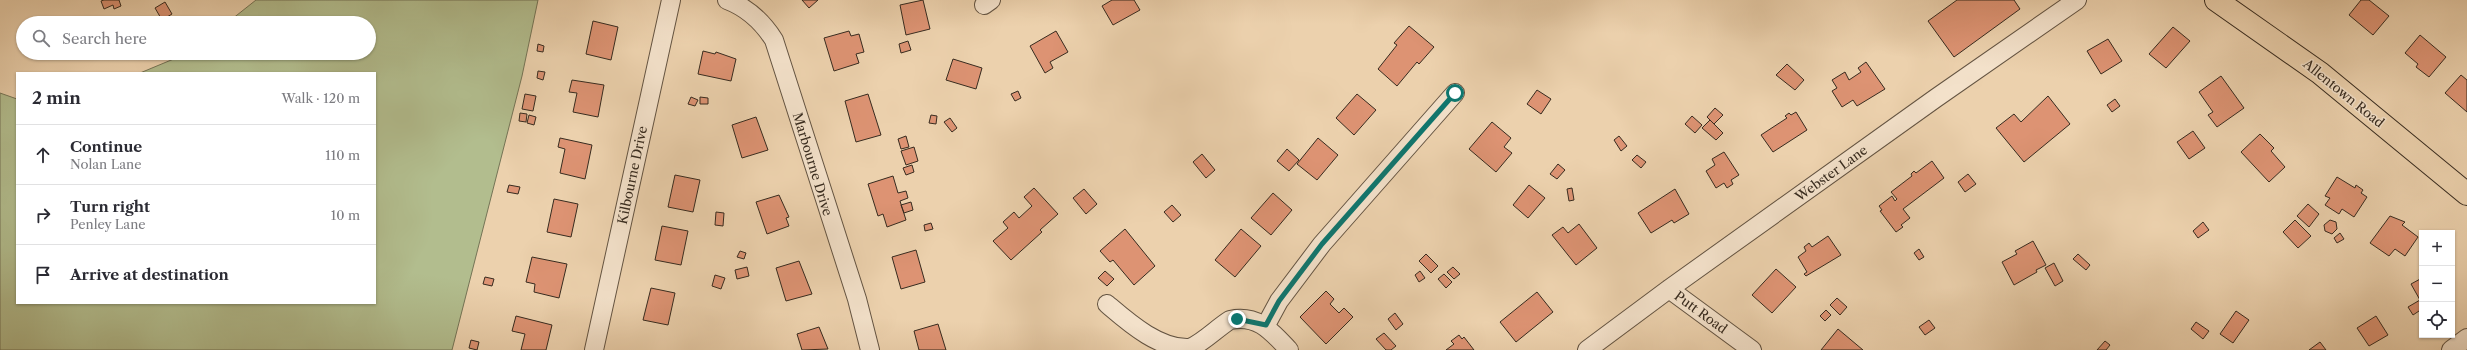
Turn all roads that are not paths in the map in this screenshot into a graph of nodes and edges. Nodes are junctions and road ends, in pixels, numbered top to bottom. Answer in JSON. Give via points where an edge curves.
{"nodes":[{"id":1,"x":671,"y":0,"type":"edge"},
{"id":2,"x":727,"y":0,"type":"edge"},
{"id":3,"x":2077,"y":0,"type":"edge"},
{"id":4,"x":2216,"y":0,"type":"edge"},
{"id":5,"x":1455,"y":93,"type":"dead end"},
{"id":6,"x":2467,"y":194,"type":"edge"},
{"id":7,"x":1669,"y":289,"type":"junction"},
{"id":8,"x":1107,"y":304,"type":"dead end"},
{"id":9,"x":1266,"y":325,"type":"junction"},
{"id":10,"x":2467,"y":338,"type":"edge"},
{"id":11,"x":594,"y":350,"type":"edge"},
{"id":12,"x":870,"y":350,"type":"edge"},
{"id":13,"x":1289,"y":350,"type":"edge"},
{"id":14,"x":1588,"y":350,"type":"edge"},
{"id":15,"x":1752,"y":350,"type":"edge"},
{"id":16,"x":2451,"y":350,"type":"edge"}],
"edges":[{"from":1,"to":11,"type":"street","name":"Kilbourne Drive"},
{"from":2,"to":12,"type":"street","name":"Marbourne Drive","via":[[746,8],[774,40],[857,299]]},
{"from":3,"to":7,"type":"street","name":"Webster Lane"},
{"from":4,"to":6,"type":"main road","name":"Allentown Road","via":[[2320,73]]},
{"from":5,"to":9,"type":"street","via":[[1322,244],[1283,294]]},
{"from":7,"to":14,"type":"street","name":"Webster Lane"},
{"from":7,"to":15,"type":"street","name":"Putt Road"},
{"from":8,"to":9,"type":"street","via":[[1156,344],[1173,349],[1190,348],[1230,320],[1248,320]]},
{"from":9,"to":13,"type":"street"},
{"from":10,"to":16,"type":"street"}]}
